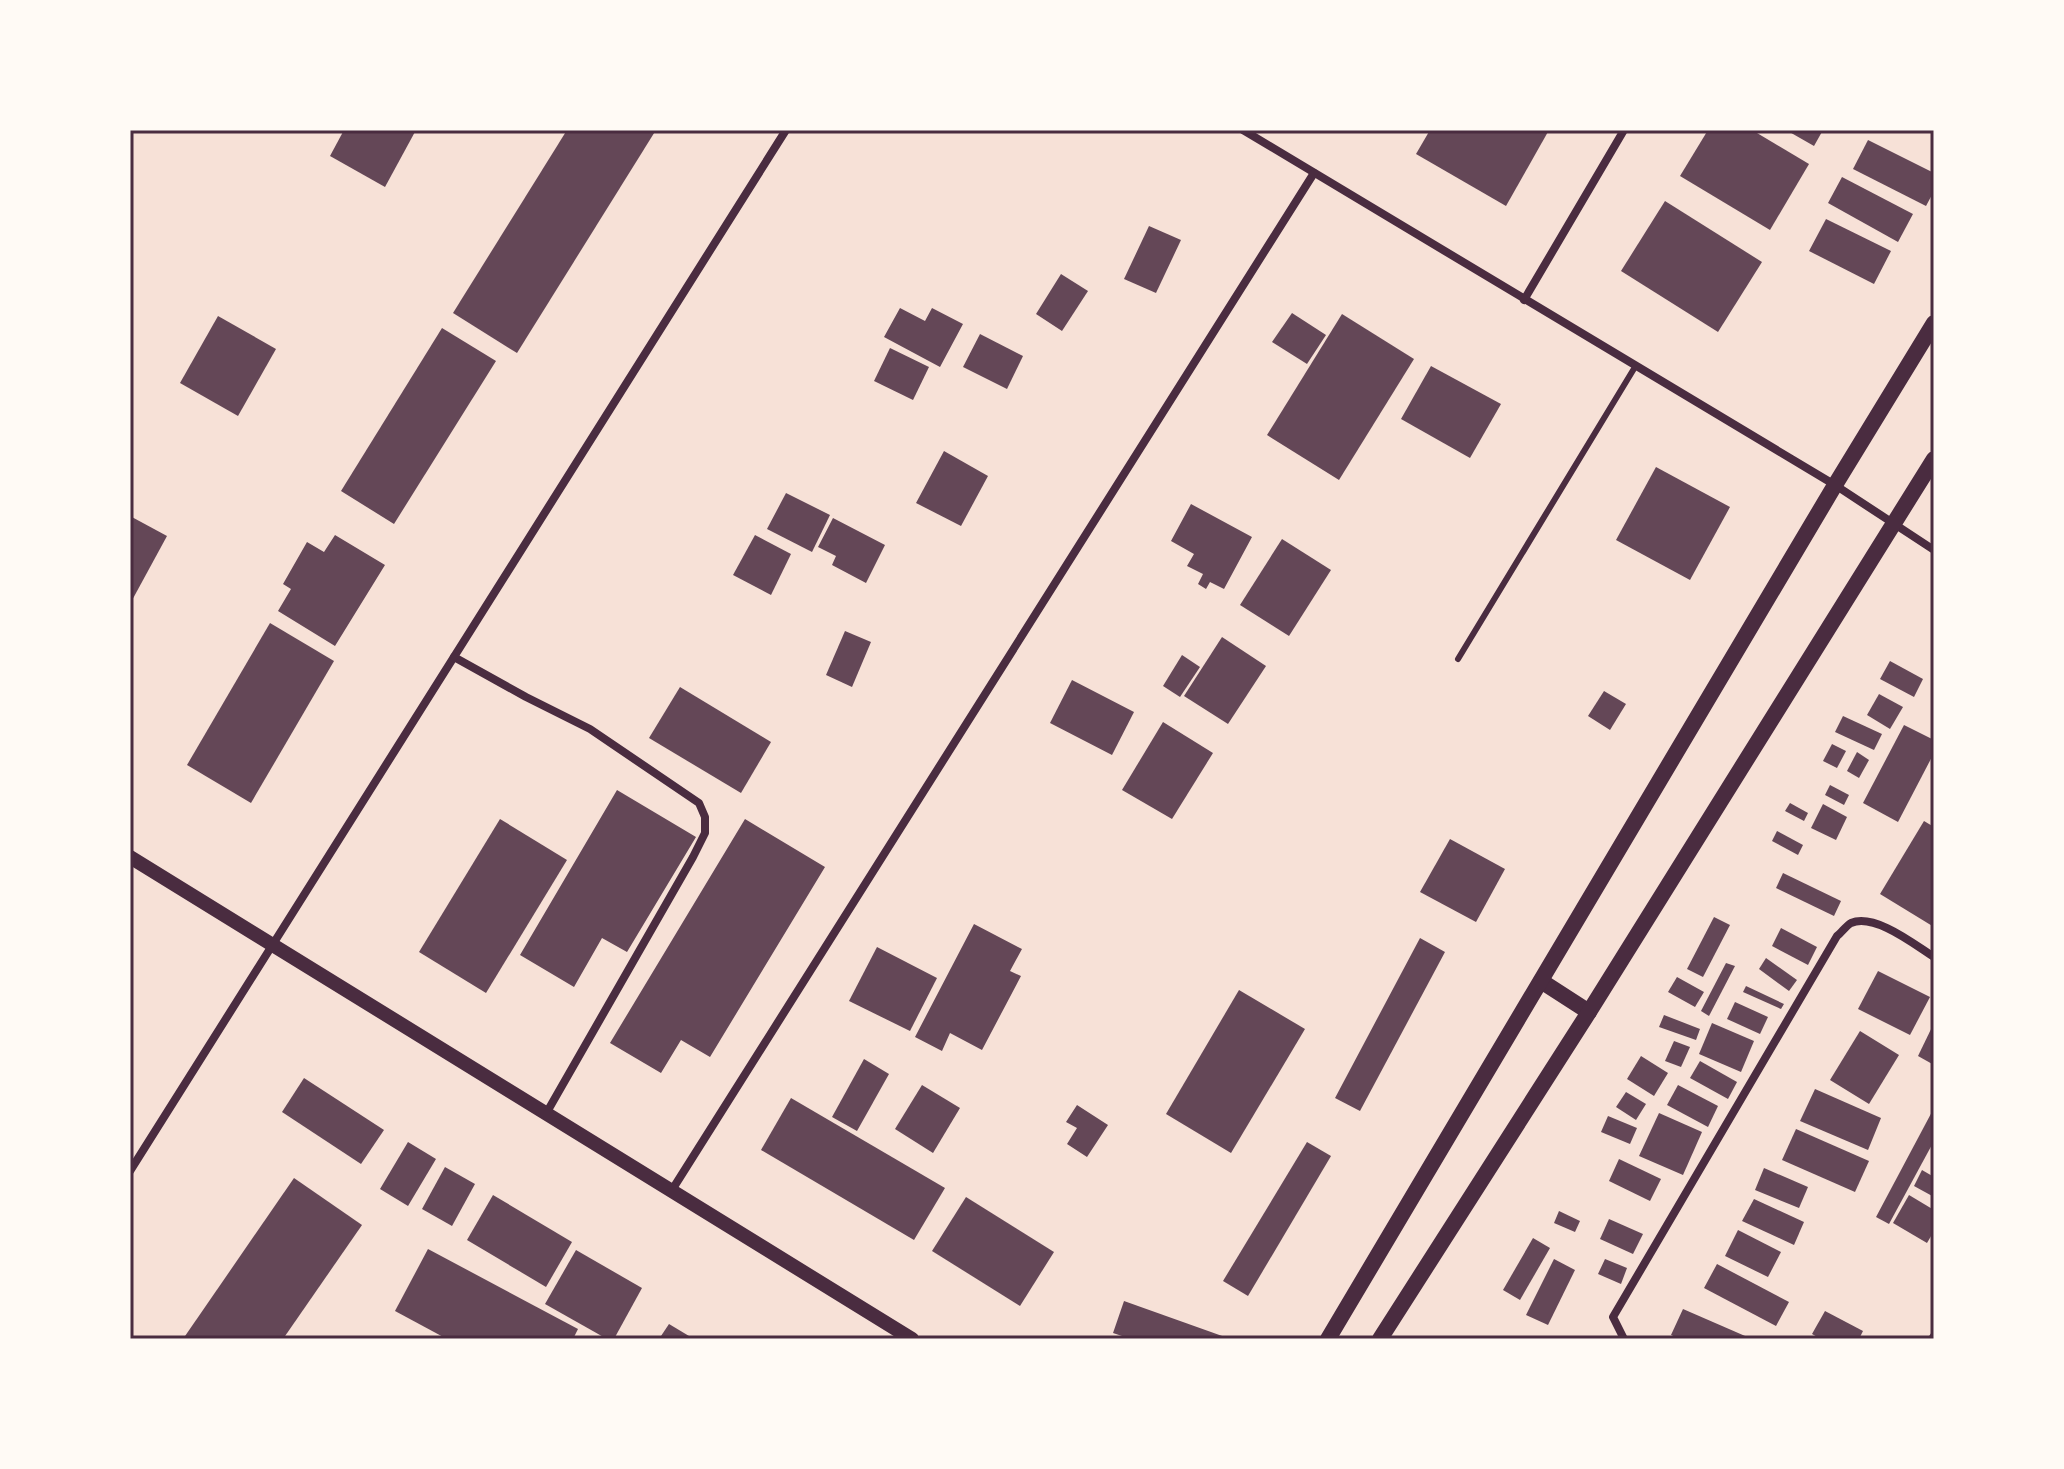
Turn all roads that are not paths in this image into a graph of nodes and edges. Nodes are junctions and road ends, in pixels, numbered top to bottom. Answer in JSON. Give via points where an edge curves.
{"nodes":[{"id":1,"x":786,"y":130,"type":"edge"},
{"id":2,"x":1243,"y":130,"type":"edge"},
{"id":3,"x":1624,"y":130,"type":"edge"},
{"id":4,"x":1314,"y":173,"type":"junction"},
{"id":5,"x":1524,"y":300,"type":"junction"},
{"id":6,"x":1934,"y":323,"type":"edge"},
{"id":7,"x":1635,"y":367,"type":"junction"},
{"id":8,"x":1934,"y":459,"type":"edge"},
{"id":9,"x":1835,"y":485,"type":"junction"},
{"id":10,"x":1895,"y":525,"type":"junction"},
{"id":11,"x":1934,"y":550,"type":"edge"},
{"id":12,"x":454,"y":657,"type":"junction"},
{"id":13,"x":1458,"y":659,"type":"dead end"},
{"id":14,"x":130,"y":857,"type":"edge"},
{"id":15,"x":273,"y":944,"type":"junction"},
{"id":16,"x":1934,"y":957,"type":"edge"},
{"id":17,"x":1541,"y":981,"type":"junction"},
{"id":18,"x":1589,"y":1012,"type":"junction"},
{"id":19,"x":547,"y":1112,"type":"junction"},
{"id":20,"x":130,"y":1171,"type":"edge"},
{"id":21,"x":672,"y":1190,"type":"junction"},
{"id":22,"x":912,"y":1339,"type":"edge"},
{"id":23,"x":1328,"y":1339,"type":"edge"},
{"id":24,"x":1380,"y":1339,"type":"edge"},
{"id":25,"x":1624,"y":1339,"type":"edge"}],
"edges":[{"from":1,"to":12,"type":"street"},
{"from":2,"to":4,"type":"street"},
{"from":3,"to":5,"type":"street"},
{"from":4,"to":5,"type":"street"},
{"from":4,"to":21,"type":"street"},
{"from":5,"to":7,"type":"street"},
{"from":6,"to":9,"type":"main road"},
{"from":7,"to":9,"type":"street"},
{"from":7,"to":13,"type":"lane"},
{"from":8,"to":10,"type":"main road"},
{"from":9,"to":10,"type":"street"},
{"from":9,"to":17,"type":"main road"},
{"from":10,"to":11,"type":"street"},
{"from":10,"to":18,"type":"main road"},
{"from":12,"to":15,"type":"street"},
{"from":12,"to":19,"type":"street","via":[[629,753],[699,803],[705,817],[705,833],[693,857]]},
{"from":14,"to":15,"type":"street"},
{"from":15,"to":19,"type":"street"},
{"from":15,"to":20,"type":"street"},
{"from":16,"to":25,"type":"street","via":[[1872,922],[1851,923],[1837,936],[1618,1307],[1613,1317]]},
{"from":17,"to":18,"type":"main road"},
{"from":17,"to":23,"type":"main road"},
{"from":18,"to":24,"type":"main road"},
{"from":19,"to":21,"type":"street"},
{"from":21,"to":22,"type":"street"}]}
